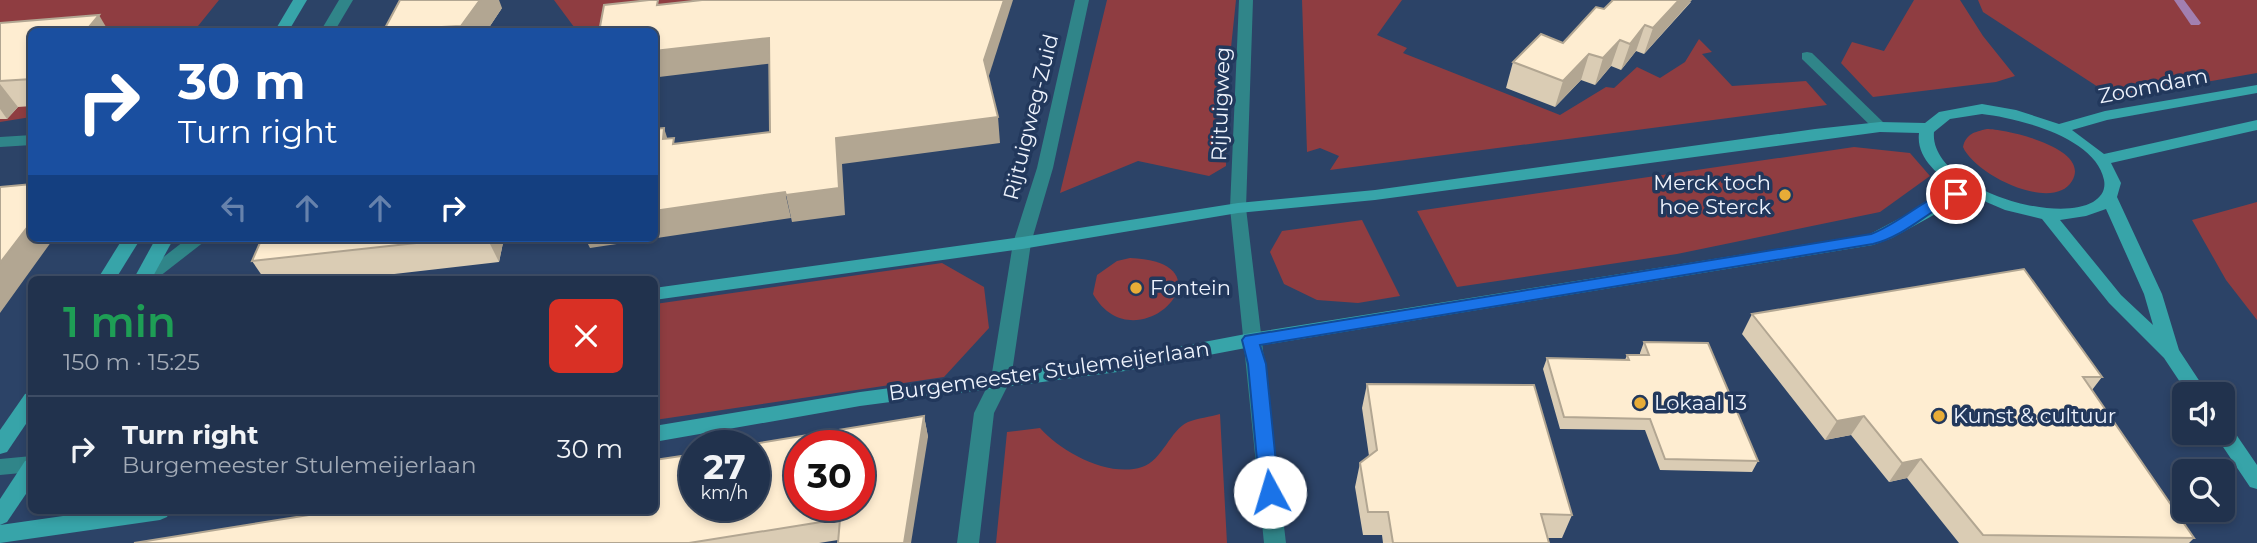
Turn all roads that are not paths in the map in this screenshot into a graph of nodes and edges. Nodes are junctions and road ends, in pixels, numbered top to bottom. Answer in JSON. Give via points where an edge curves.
{"nodes":[{"id":1,"x":300,"y":0,"type":"edge"},
{"id":2,"x":346,"y":0,"type":"edge"},
{"id":3,"x":1082,"y":0,"type":"edge"},
{"id":4,"x":1246,"y":0,"type":"edge"},
{"id":5,"x":283,"y":28,"type":"edge"},
{"id":6,"x":329,"y":28,"type":"edge"},
{"id":7,"x":1807,"y":56,"type":"dead end"},
{"id":8,"x":2257,"y":89,"type":"edge"},
{"id":9,"x":2257,"y":125,"type":"edge"},
{"id":10,"x":1880,"y":127,"type":"junction"},
{"id":11,"x":1927,"y":128,"type":"junction"},
{"id":12,"x":2058,"y":129,"type":"junction"},
{"id":13,"x":28,"y":140,"type":"edge"},
{"id":14,"x":0,"y":142,"type":"edge"},
{"id":15,"x":2101,"y":160,"type":"junction"},
{"id":16,"x":1970,"y":189,"type":"junction"},
{"id":17,"x":2109,"y":197,"type":"junction"},
{"id":18,"x":1238,"y":208,"type":"junction"},
{"id":19,"x":2046,"y":213,"type":"junction"},
{"id":20,"x":130,"y":242,"type":"edge"},
{"id":21,"x":163,"y":242,"type":"edge"},
{"id":22,"x":195,"y":242,"type":"edge"},
{"id":23,"x":1022,"y":243,"type":"junction"},
{"id":24,"x":108,"y":276,"type":"edge"},
{"id":25,"x":145,"y":276,"type":"edge"},
{"id":26,"x":148,"y":276,"type":"edge"},
{"id":27,"x":658,"y":293,"type":"edge"},
{"id":28,"x":1251,"y":340,"type":"junction"},
{"id":29,"x":2171,"y":353,"type":"junction"},
{"id":30,"x":1001,"y":379,"type":"junction"},
{"id":31,"x":2190,"y":382,"type":"edge"},
{"id":32,"x":28,"y":405,"type":"edge"},
{"id":33,"x":658,"y":433,"type":"edge"},
{"id":34,"x":2232,"y":445,"type":"edge"},
{"id":35,"x":0,"y":446,"type":"edge"},
{"id":36,"x":28,"y":465,"type":"edge"},
{"id":37,"x":0,"y":467,"type":"edge"},
{"id":38,"x":28,"y":471,"type":"edge"},
{"id":39,"x":2257,"y":481,"type":"edge"},
{"id":40,"x":139,"y":514,"type":"edge"},
{"id":41,"x":0,"y":516,"type":"edge"},
{"id":42,"x":0,"y":534,"type":"edge"},
{"id":43,"x":968,"y":543,"type":"edge"},
{"id":44,"x":1275,"y":543,"type":"edge"}],
"edges":[{"from":1,"to":5,"type":"main road"},
{"from":2,"to":6,"type":"street"},
{"from":3,"to":23,"type":"street","name":"Rijtuigweg-Zuid","via":[[1045,168]]},
{"from":4,"to":18,"type":"street","name":"Rijtuigweg"},
{"from":7,"to":10,"type":"street"},
{"from":8,"to":12,"type":"main road","name":"Zoomdam"},
{"from":9,"to":15,"type":"main road"},
{"from":10,"to":11,"type":"main road"},
{"from":10,"to":18,"type":"main road","via":[[1375,195]]},
{"from":11,"to":12,"type":"main road","via":[[1943,114],[1982,109],[2017,114]]},
{"from":11,"to":16,"type":"main road","via":[[1925,139],[1935,160]]},
{"from":12,"to":15,"type":"main road"},
{"from":13,"to":14,"type":"street"},
{"from":15,"to":17,"type":"main road","via":[[2112,179]]},
{"from":16,"to":19,"type":"main road","via":[[2004,204]]},
{"from":16,"to":28,"type":"main road","name":"Burgemeester Stulemeijerlaan","via":[[1942,198],[1873,239]]},
{"from":17,"to":19,"type":"main road","via":[[2098,208]]},
{"from":17,"to":29,"type":"main road","via":[[2154,294]]},
{"from":18,"to":23,"type":"main road"},
{"from":18,"to":28,"type":"street","name":"Rijtuigweg"},
{"from":19,"to":29,"type":"main road","via":[[2115,299]]},
{"from":20,"to":24,"type":"main road"},
{"from":21,"to":25,"type":"main road"},
{"from":22,"to":26,"type":"street"},
{"from":23,"to":27,"type":"main road"},
{"from":23,"to":30,"type":"street","name":"Rijtuigweg-Zuid"},
{"from":28,"to":30,"type":"main road","name":"Burgemeester Stulemeijerlaan","via":[[1125,364]]},
{"from":28,"to":44,"type":"street","name":"Rijtuigweg"},
{"from":29,"to":31,"type":"main road"},
{"from":30,"to":33,"type":"main road","name":"Burgemeester Stulemeijerlaan"},
{"from":30,"to":43,"type":"street","name":"Rijtuigweg-Zuid","via":[[984,413]]},
{"from":32,"to":35,"type":"main road"},
{"from":34,"to":39,"type":"main road"},
{"from":36,"to":37,"type":"street"},
{"from":38,"to":41,"type":"main road"},
{"from":40,"to":42,"type":"main road"}]}
